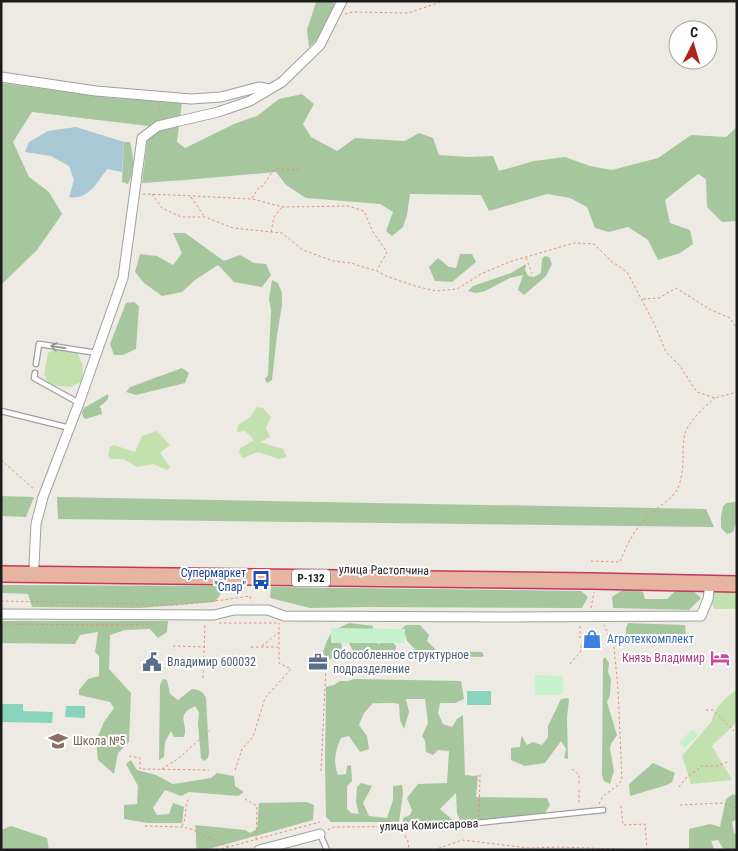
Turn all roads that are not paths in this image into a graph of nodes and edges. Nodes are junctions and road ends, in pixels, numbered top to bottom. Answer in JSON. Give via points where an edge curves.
{"nodes":[{"id":1,"x":342,"y":1,"type":"edge"},
{"id":2,"x":1,"y":77,"type":"edge"},
{"id":3,"x":270,"y":89,"type":"junction"},
{"id":4,"x":97,"y":353,"type":"junction"},
{"id":5,"x":36,"y":364,"type":"dead end"},
{"id":6,"x":35,"y":373,"type":"dead end"},
{"id":7,"x":79,"y":403,"type":"junction"},
{"id":8,"x":1,"y":411,"type":"edge"},
{"id":9,"x":70,"y":428,"type":"junction"},
{"id":10,"x":1,"y":565,"type":"edge"},
{"id":11,"x":34,"y":565,"type":"junction"},
{"id":12,"x":1,"y":574,"type":"edge"},
{"id":13,"x":737,"y":574,"type":"edge"},
{"id":14,"x":710,"y":583,"type":"junction"},
{"id":15,"x":737,"y":584,"type":"edge"},
{"id":16,"x":1,"y":614,"type":"edge"},
{"id":17,"x":603,"y":810,"type":"dead end"},
{"id":18,"x":448,"y":826,"type":"road end"},
{"id":19,"x":320,"y":834,"type":"joint"},
{"id":20,"x":259,"y":850,"type":"edge"},
{"id":21,"x":327,"y":850,"type":"edge"}],
"edges":[{"from":1,"to":3,"type":"street","via":[[320,44],[282,82]]},
{"from":2,"to":3,"type":"street","via":[[191,100],[221,97],[258,87]]},
{"from":3,"to":4,"type":"street","via":[[250,101],[218,112],[158,126],[142,138],[123,278]]},
{"from":4,"to":5,"type":"lane","one_way":true,"via":[[39,344]]},
{"from":4,"to":7,"type":"street"},
{"from":6,"to":7,"type":"lane","via":[[34,378]]},
{"from":7,"to":9,"type":"street"},
{"from":8,"to":9,"type":"lane"},
{"from":9,"to":11,"type":"street","via":[[43,497],[36,524]]},
{"from":10,"to":11,"type":"highway","name":"улица Растопчина","number":"Р-132"},
{"from":11,"to":13,"type":"highway","name":"улица Растопчина","number":"Р-132"},
{"from":12,"to":14,"type":"highway","name":"улица Растопчина","number":"Р-132"},
{"from":14,"to":15,"type":"highway","name":"улица Растопчина","number":"Р-132"},
{"from":14,"to":16,"type":"street","via":[[701,616],[284,616],[268,610],[234,610],[206,619]]},
{"from":17,"to":18,"type":"lane","name":"улица Комиссарова"},
{"from":19,"to":20,"type":"street"},
{"from":19,"to":21,"type":"lane"}]}
